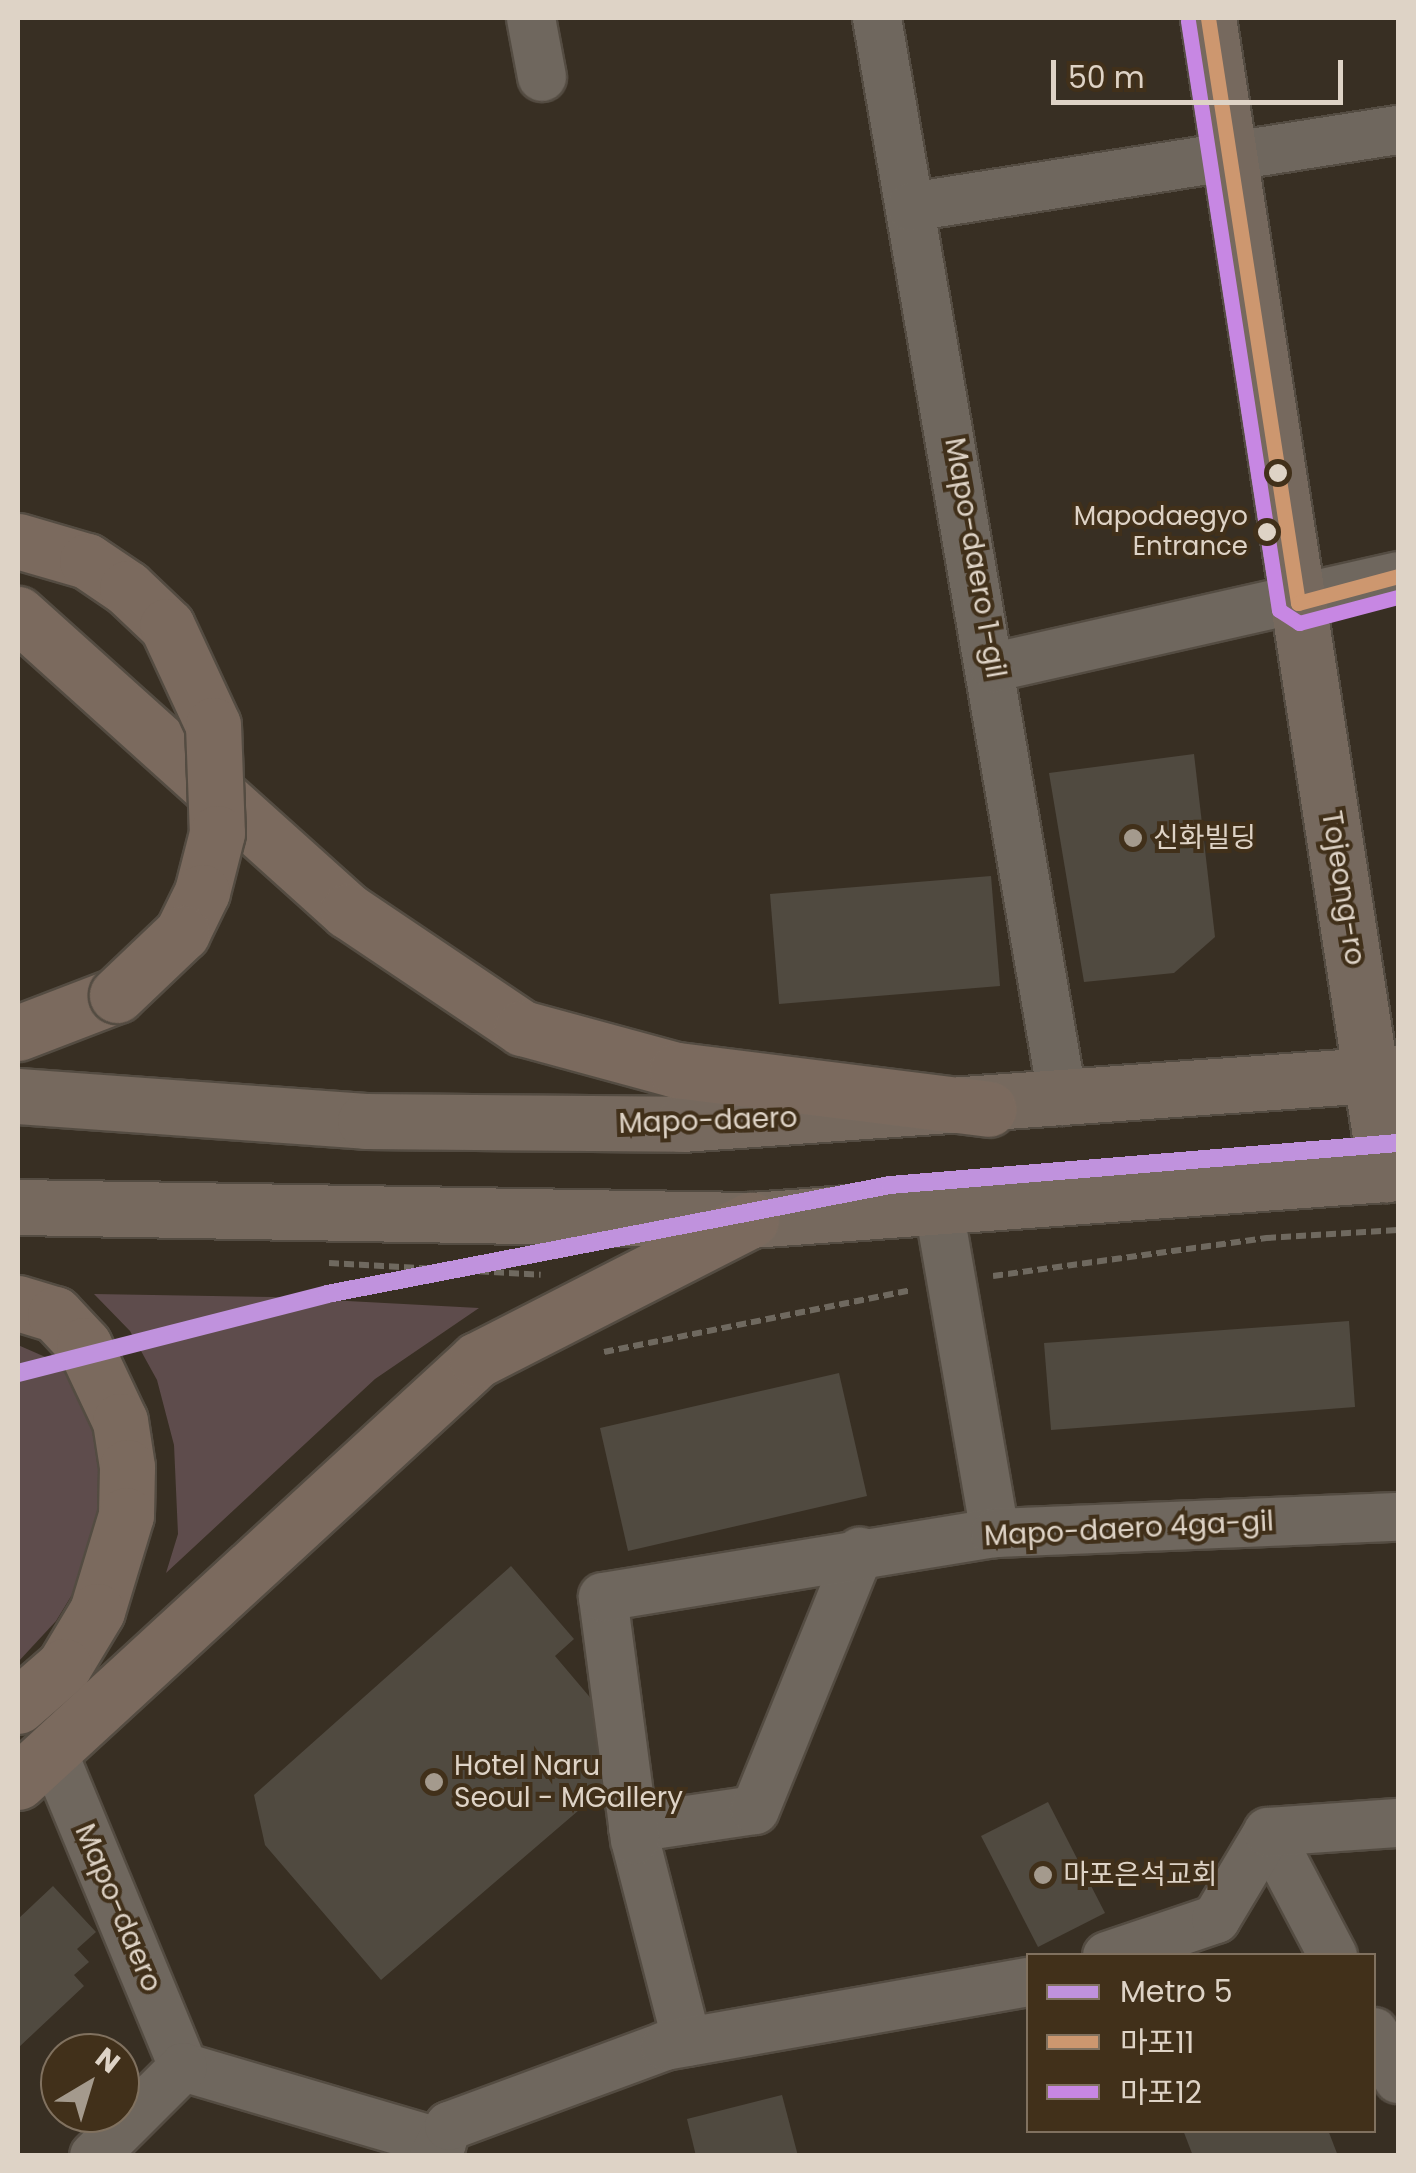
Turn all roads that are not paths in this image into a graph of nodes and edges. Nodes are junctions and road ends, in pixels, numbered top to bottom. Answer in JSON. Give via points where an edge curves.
{"nodes":[{"id":1,"x":531,"y":18,"type":"edge"},
{"id":2,"x":877,"y":18,"type":"edge"},
{"id":3,"x":1208,"y":18,"type":"edge"},
{"id":4,"x":542,"y":77,"type":"dead end"},
{"id":5,"x":1398,"y":130,"type":"edge"},
{"id":6,"x":1232,"y":160,"type":"junction"},
{"id":7,"x":912,"y":207,"type":"junction"},
{"id":8,"x":18,"y":541,"type":"edge"},
{"id":9,"x":1398,"y":576,"type":"edge"},
{"id":10,"x":1298,"y":603,"type":"junction"},
{"id":11,"x":18,"y":614,"type":"edge"},
{"id":12,"x":995,"y":667,"type":"junction"},
{"id":13,"x":18,"y":1033,"type":"edge"},
{"id":14,"x":1386,"y":1074,"type":"edge"},
{"id":15,"x":18,"y":1096,"type":"edge"},
{"id":16,"x":1063,"y":1100,"type":"junction"},
{"id":17,"x":989,"y":1109,"type":"junction"},
{"id":18,"x":1392,"y":1173,"type":"edge"},
{"id":19,"x":18,"y":1207,"type":"edge"},
{"id":20,"x":939,"y":1209,"type":"junction"},
{"id":21,"x":751,"y":1220,"type":"junction"},
{"id":22,"x":18,"y":1303,"type":"edge"},
{"id":23,"x":1398,"y":1517,"type":"edge"},
{"id":24,"x":995,"y":1533,"type":"junction"},
{"id":25,"x":860,"y":1552,"type":"junction"},
{"id":26,"x":18,"y":1706,"type":"edge"},
{"id":27,"x":29,"y":1755,"type":"edge"},
{"id":28,"x":1398,"y":1823,"type":"edge"},
{"id":29,"x":633,"y":1828,"type":"junction"},
{"id":30,"x":1268,"y":1832,"type":"junction"},
{"id":31,"x":1117,"y":1953,"type":"edge"},
{"id":32,"x":1331,"y":1953,"type":"edge"},
{"id":33,"x":1026,"y":1982,"type":"edge"},
{"id":34,"x":1376,"y":2036,"type":"edge"},
{"id":35,"x":687,"y":2042,"type":"junction"},
{"id":36,"x":184,"y":2067,"type":"junction"},
{"id":37,"x":1398,"y":2079,"type":"edge"},
{"id":38,"x":438,"y":2149,"type":"edge"},
{"id":39,"x":94,"y":2156,"type":"edge"}],
"edges":[{"from":1,"to":4,"type":"street"},
{"from":2,"to":7,"type":"street","name":"Mapo-daero 1-gil"},
{"from":3,"to":6,"type":"main road","name":"Tojeong-ro"},
{"from":5,"to":6,"type":"street"},
{"from":6,"to":7,"type":"street"},
{"from":6,"to":10,"type":"main road","name":"Tojeong-ro"},
{"from":7,"to":12,"type":"street","name":"Mapo-daero 1-gil"},
{"from":8,"to":13,"type":"highway","bridge":true,"via":[[87,561],[167,626],[214,725],[217,834],[202,892],[182,933],[117,995]]},
{"from":9,"to":10,"type":"street"},
{"from":10,"to":12,"type":"street"},
{"from":10,"to":14,"type":"main road","name":"Tojeong-ro"},
{"from":11,"to":17,"type":"highway","via":[[348,911],[522,1028],[676,1070]]},
{"from":12,"to":16,"type":"street","name":"Mapo-daero 1-gil"},
{"from":14,"to":16,"type":"main road","name":"Mapo-daero"},
{"from":14,"to":18,"type":"main road","name":"Tojeong-ro"},
{"from":15,"to":17,"type":"main road","name":"Mapo-daero","via":[[364,1121],[682,1124]]},
{"from":16,"to":17,"type":"main road","name":"Mapo-daero"},
{"from":18,"to":20,"type":"main road"},
{"from":19,"to":21,"type":"main road"},
{"from":20,"to":21,"type":"main road"},
{"from":20,"to":24,"type":"street"},
{"from":21,"to":27,"type":"highway","via":[[477,1360]]},
{"from":22,"to":26,"type":"highway","via":[[55,1314],[84,1344],[120,1420],[126,1467],[126,1514],[97,1611],[64,1666]]},
{"from":23,"to":24,"type":"street","name":"Mapo-daero 4ga-gil"},
{"from":24,"to":25,"type":"street","name":"Mapo-daero 4ga-gil"},
{"from":25,"to":29,"type":"street","via":[[754,1810]]},
{"from":25,"to":29,"type":"street","name":"Mapo-daero 4ga-gil","via":[[604,1597]]},
{"from":27,"to":36,"type":"street","name":"Mapo-daero"},
{"from":28,"to":30,"type":"street"},
{"from":29,"to":35,"type":"street","name":"Mapo-daero 4ga-gil"},
{"from":30,"to":31,"type":"street","via":[[1216,1919]]},
{"from":30,"to":32,"type":"street"},
{"from":33,"to":35,"type":"street"},
{"from":34,"to":37,"type":"street"},
{"from":35,"to":38,"type":"street","via":[[450,2126]]},
{"from":36,"to":38,"type":"street"},
{"from":36,"to":39,"type":"street"}]}
